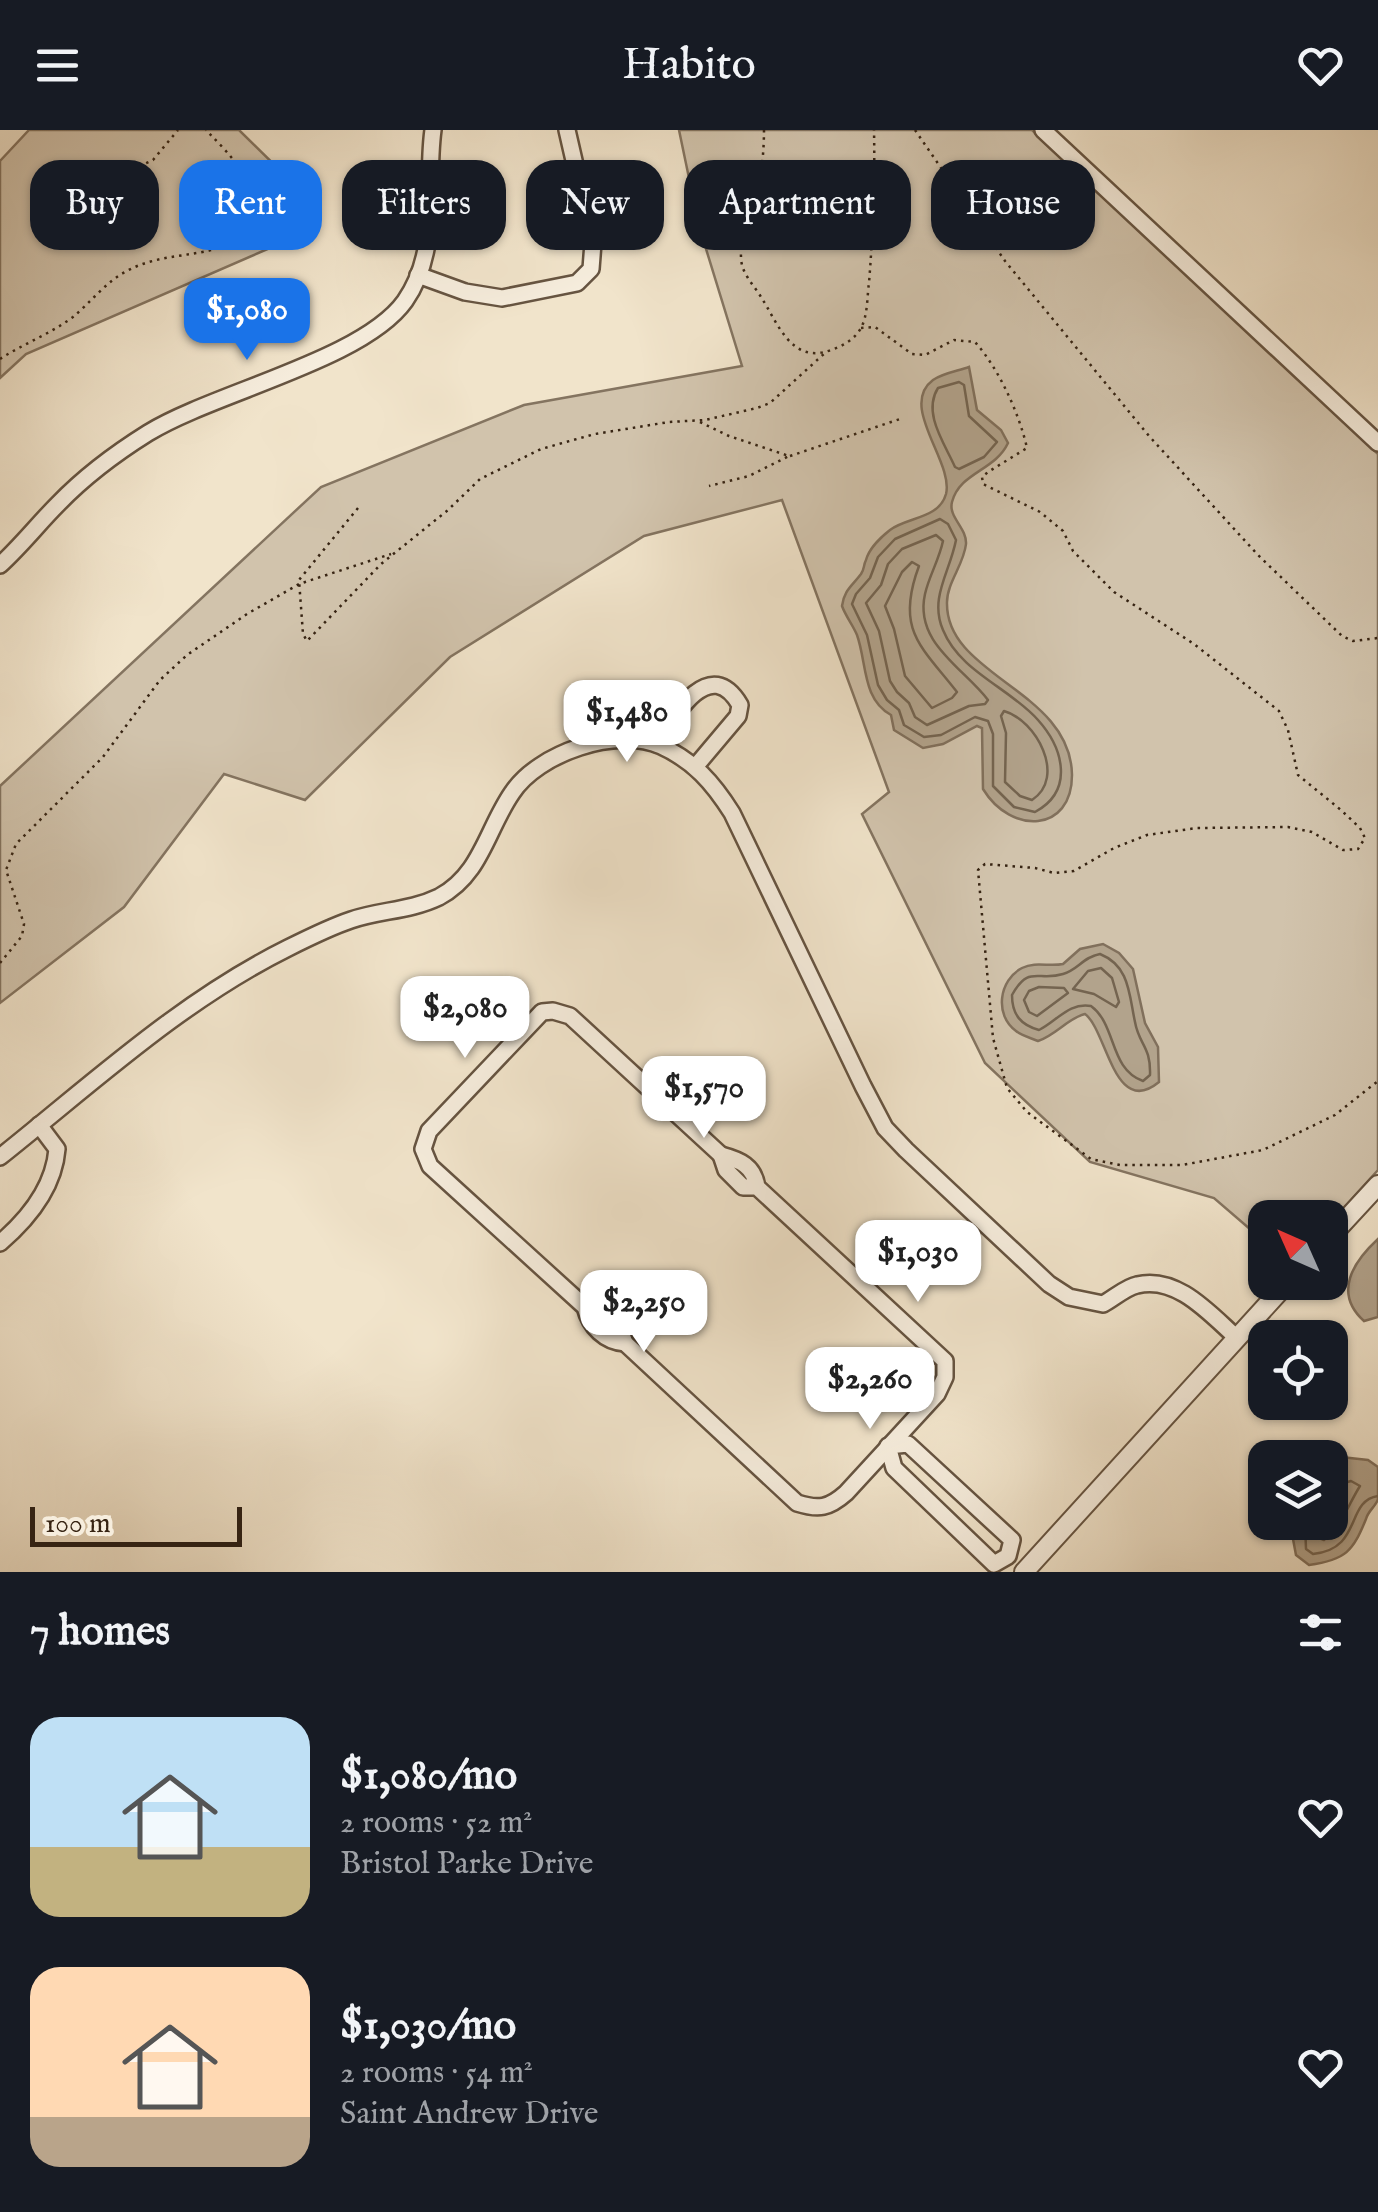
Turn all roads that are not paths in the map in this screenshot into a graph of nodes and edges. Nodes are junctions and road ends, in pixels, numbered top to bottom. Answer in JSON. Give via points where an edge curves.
{"nodes":[{"id":1,"x":433,"y":130,"type":"edge"},
{"id":2,"x":567,"y":130,"type":"edge"},
{"id":3,"x":1043,"y":130,"type":"edge"},
{"id":4,"x":418,"y":275,"type":"junction"},
{"id":5,"x":1378,"y":443,"type":"edge"},
{"id":6,"x":0,"y":566,"type":"edge"},
{"id":7,"x":657,"y":744,"type":"junction"},
{"id":8,"x":695,"y":767,"type":"junction"},
{"id":9,"x":40,"y":1126,"type":"junction"},
{"id":10,"x":0,"y":1157,"type":"edge"},
{"id":11,"x":1378,"y":1185,"type":"edge"},
{"id":12,"x":1348,"y":1218,"type":"edge"},
{"id":13,"x":0,"y":1243,"type":"edge"},
{"id":14,"x":1272,"y":1300,"type":"edge"},
{"id":15,"x":1237,"y":1338,"type":"junction"},
{"id":16,"x":888,"y":1446,"type":"junction"},
{"id":17,"x":1008,"y":1556,"type":"junction"},
{"id":18,"x":1024,"y":1572,"type":"edge"}],
"edges":[{"from":1,"to":4,"type":"street","via":[[432,216]]},
{"from":2,"to":4,"type":"street","via":[[593,242],[591,269],[578,284],[502,298]]},
{"from":3,"to":5,"type":"street"},
{"from":4,"to":6,"type":"street","via":[[405,302],[379,328],[146,434],[59,503]]},
{"from":7,"to":8,"type":"street"},
{"from":7,"to":8,"type":"street","via":[[700,690],[713,682],[732,690],[738,716]]},
{"from":7,"to":9,"type":"street","via":[[603,740],[536,768],[513,790],[458,884],[407,909],[352,920],[223,982]]},
{"from":8,"to":15,"type":"street","via":[[732,812],[886,1128],[1070,1297],[1103,1304],[1136,1285],[1171,1286]]},
{"from":9,"to":10,"type":"street"},
{"from":9,"to":13,"type":"street","via":[[57,1149],[56,1169]]},
{"from":11,"to":12,"type":"street"},
{"from":14,"to":15,"type":"street"},
{"from":15,"to":18,"type":"street"},
{"from":16,"to":16,"type":"street","via":[[937,1394],[945,1361],[756,1187],[755,1174],[740,1160],[722,1155],[570,1016],[542,1012],[429,1131],[423,1149],[430,1166],[585,1307],[600,1333],[625,1343],[798,1504],[831,1506]]},
{"from":16,"to":17,"type":"street","via":[[894,1468],[994,1564]]},
{"from":16,"to":17,"type":"street","via":[[908,1444],[1012,1540]]},
{"from":17,"to":18,"type":"street"}]}
